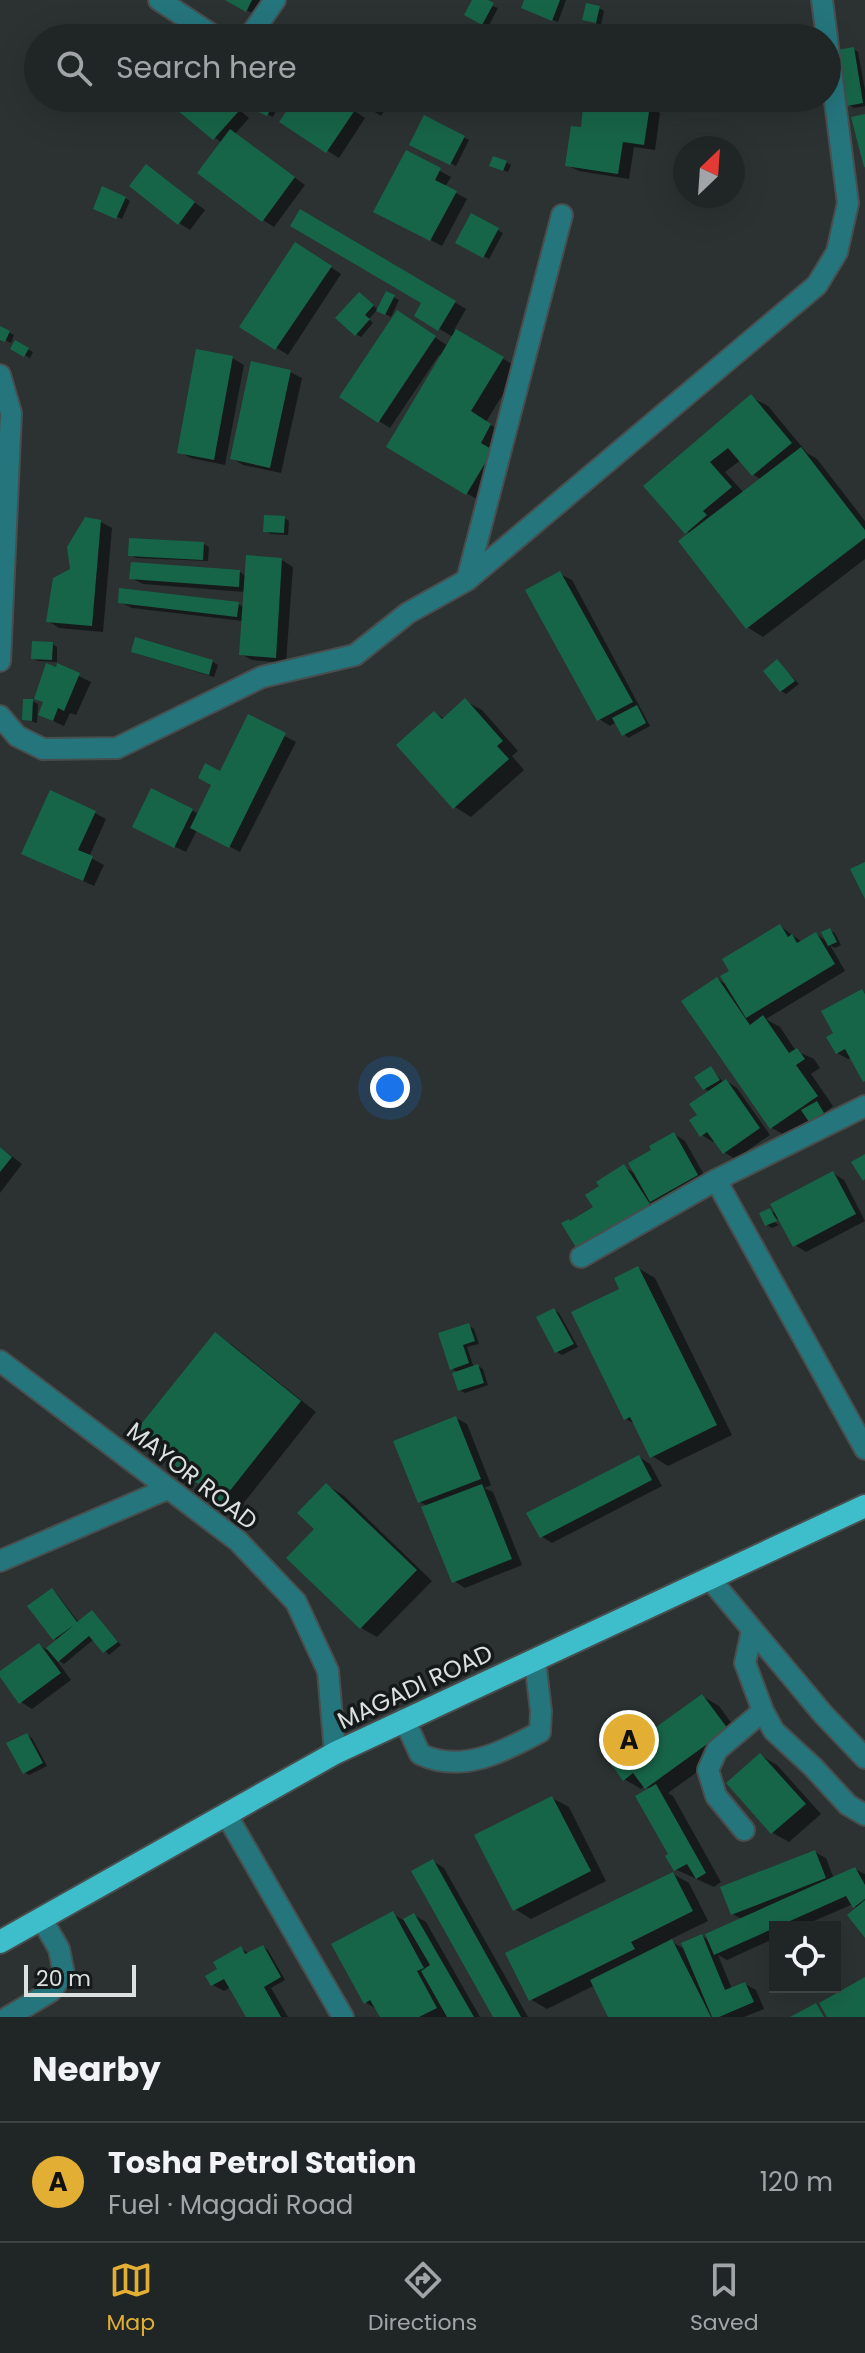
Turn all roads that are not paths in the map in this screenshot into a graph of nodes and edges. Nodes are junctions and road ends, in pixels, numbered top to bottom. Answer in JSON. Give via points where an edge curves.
{"nodes":[{"id":1,"x":159,"y":0,"type":"edge"},
{"id":2,"x":275,"y":0,"type":"edge"},
{"id":3,"x":822,"y":0,"type":"edge"},
{"id":4,"x":196,"y":24,"type":"edge"},
{"id":5,"x":258,"y":24,"type":"edge"},
{"id":6,"x":825,"y":24,"type":"edge"},
{"id":7,"x":836,"y":112,"type":"edge"},
{"id":8,"x":562,"y":215,"type":"dead end"},
{"id":9,"x":0,"y":375,"type":"edge"},
{"id":10,"x":467,"y":580,"type":"junction"},
{"id":11,"x":2,"y":587,"type":"edge"},
{"id":12,"x":0,"y":661,"type":"edge"},
{"id":13,"x":0,"y":716,"type":"edge"},
{"id":14,"x":865,"y":1106,"type":"edge"},
{"id":15,"x":716,"y":1180,"type":"junction"},
{"id":16,"x":581,"y":1257,"type":"dead end"},
{"id":17,"x":0,"y":1361,"type":"edge"},
{"id":18,"x":865,"y":1449,"type":"edge"},
{"id":19,"x":167,"y":1489,"type":"junction"},
{"id":20,"x":865,"y":1506,"type":"edge"},
{"id":21,"x":0,"y":1561,"type":"edge"},
{"id":22,"x":710,"y":1579,"type":"junction"},
{"id":23,"x":752,"y":1630,"type":"junction"},
{"id":24,"x":535,"y":1661,"type":"junction"},
{"id":25,"x":763,"y":1711,"type":"junction"},
{"id":26,"x":404,"y":1719,"type":"junction"},
{"id":27,"x":335,"y":1753,"type":"junction"},
{"id":28,"x":865,"y":1758,"type":"edge"},
{"id":29,"x":226,"y":1814,"type":"junction"},
{"id":30,"x":865,"y":1815,"type":"edge"},
{"id":31,"x":744,"y":1830,"type":"dead end"},
{"id":32,"x":41,"y":1918,"type":"junction"},
{"id":33,"x":0,"y":1942,"type":"edge"},
{"id":34,"x":8,"y":2017,"type":"edge"},
{"id":35,"x":343,"y":2017,"type":"edge"}],
"edges":[{"from":1,"to":4,"type":"street"},
{"from":2,"to":5,"type":"street"},
{"from":3,"to":6,"type":"street"},
{"from":7,"to":10,"type":"street","via":[[848,203],[837,252],[817,285]]},
{"from":8,"to":10,"type":"street"},
{"from":9,"to":11,"type":"street","via":[[11,413]]},
{"from":10,"to":13,"type":"street","via":[[408,613],[355,655],[262,677],[117,748],[43,749],[17,736]]},
{"from":11,"to":12,"type":"street"},
{"from":14,"to":15,"type":"street"},
{"from":15,"to":16,"type":"street"},
{"from":15,"to":18,"type":"street"},
{"from":17,"to":19,"type":"street","name":"MAYOR ROAD"},
{"from":19,"to":21,"type":"street"},
{"from":19,"to":27,"type":"street","name":"MAYOR ROAD","via":[[238,1541],[296,1602],[328,1671]]},
{"from":20,"to":22,"type":"highway","name":"MAGADI ROAD"},
{"from":22,"to":23,"type":"street"},
{"from":22,"to":24,"type":"highway","name":"MAGADI ROAD"},
{"from":23,"to":25,"type":"street","via":[[745,1663]]},
{"from":23,"to":28,"type":"street"},
{"from":24,"to":26,"type":"highway","name":"MAGADI ROAD"},
{"from":24,"to":26,"type":"street","via":[[540,1732],[513,1747],[461,1764],[435,1761],[420,1754]]},
{"from":25,"to":30,"type":"street","via":[[774,1731],[848,1805]]},
{"from":25,"to":31,"type":"street","via":[[717,1750],[708,1770],[716,1796]]},
{"from":26,"to":27,"type":"highway","name":"MAGADI ROAD"},
{"from":27,"to":29,"type":"highway","name":"MAGADI ROAD"},
{"from":29,"to":32,"type":"highway","name":"MAGADI ROAD"},
{"from":29,"to":35,"type":"street"},
{"from":32,"to":33,"type":"highway","name":"MAGADI ROAD"},
{"from":32,"to":34,"type":"street","via":[[59,1949],[64,1974],[50,1992]]}]}
